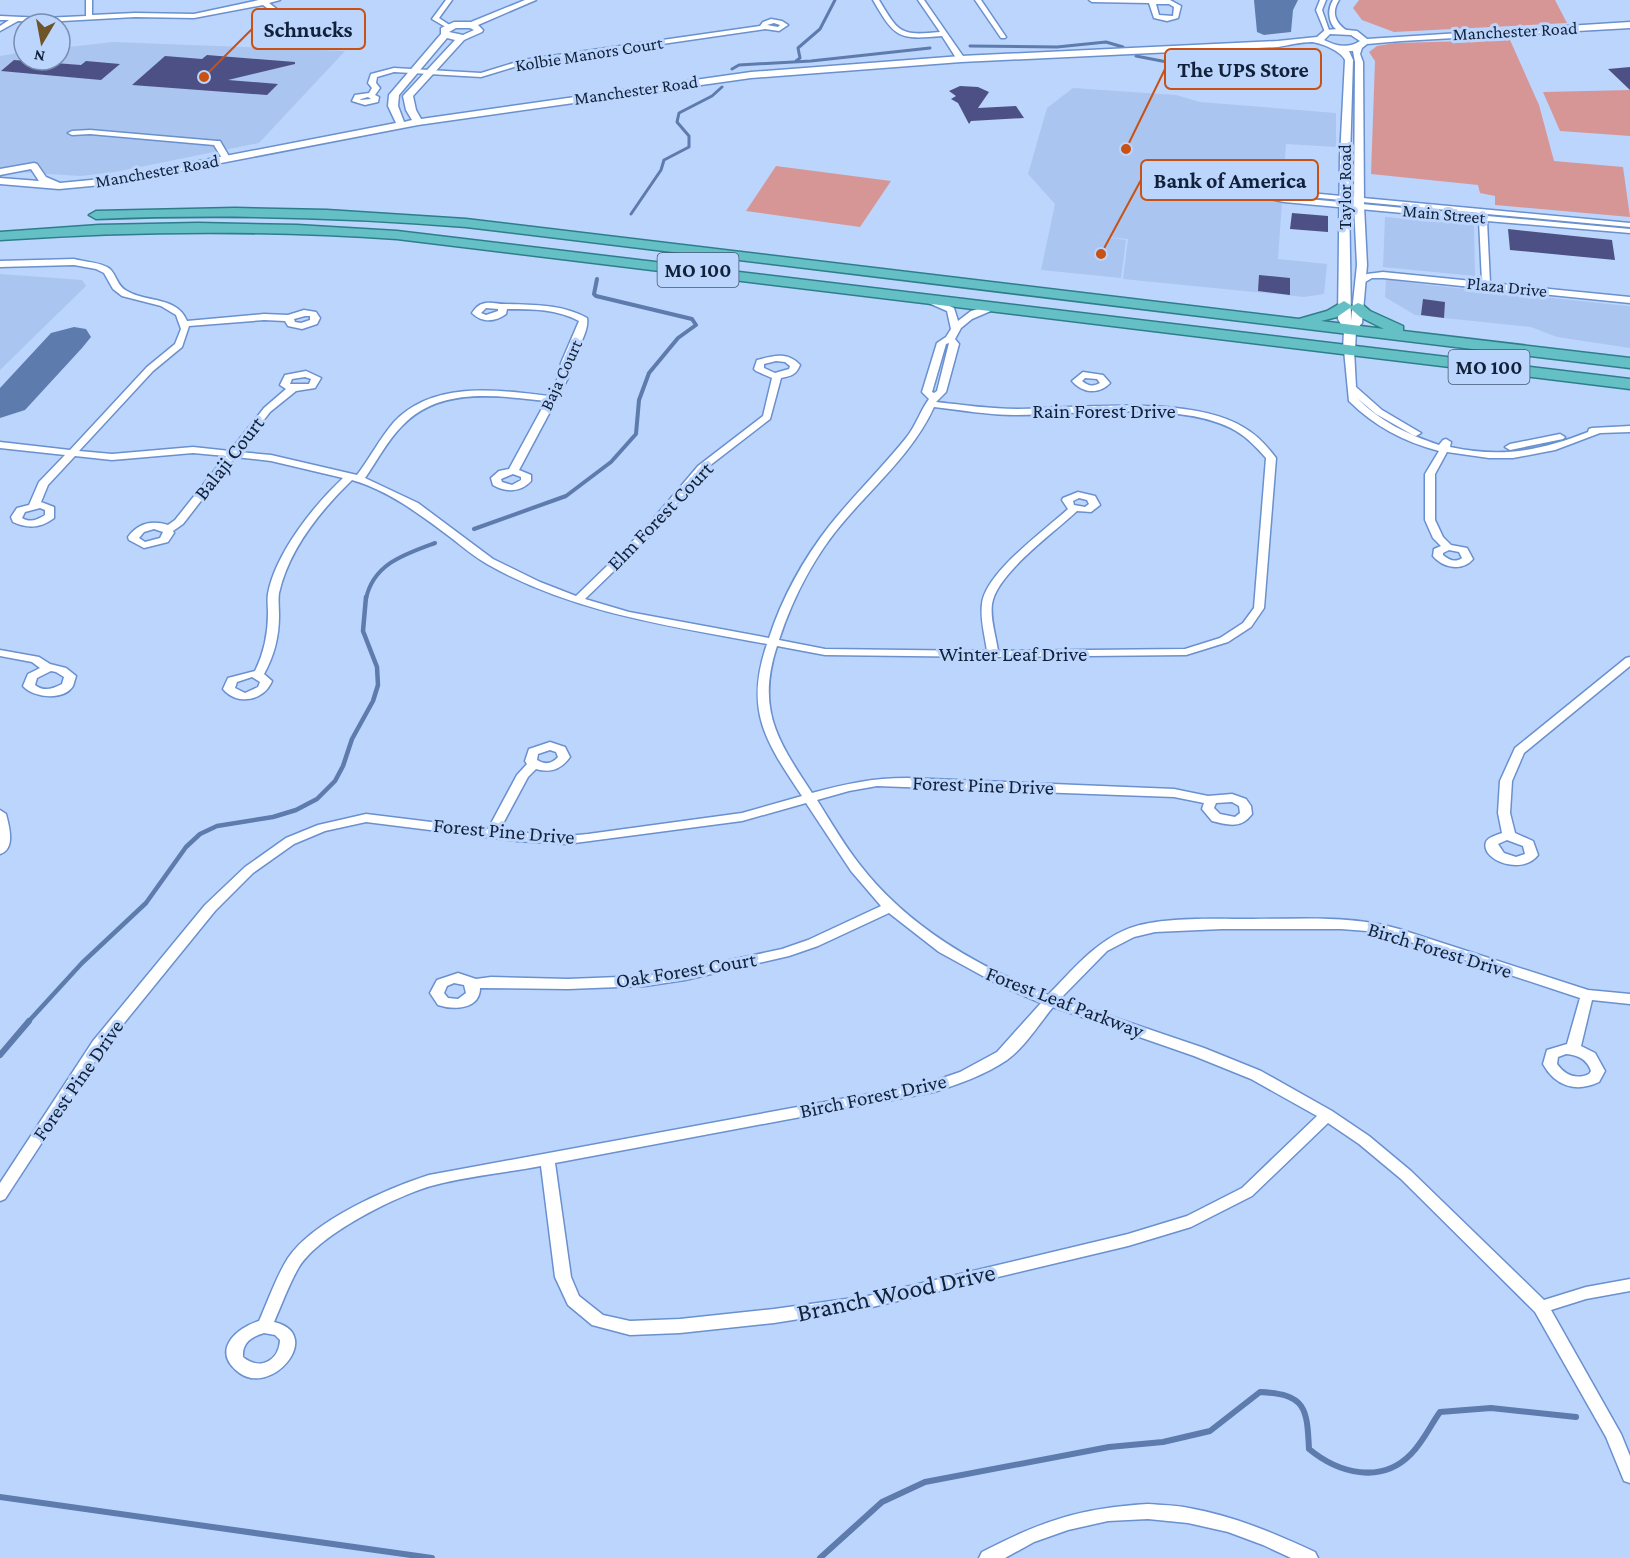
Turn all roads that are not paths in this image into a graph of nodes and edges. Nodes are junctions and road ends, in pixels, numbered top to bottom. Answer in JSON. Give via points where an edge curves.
{"nodes":[{"id":1,"x":89,"y":0,"type":"edge"},
{"id":2,"x":277,"y":0,"type":"edge"},
{"id":3,"x":450,"y":0,"type":"edge"},
{"id":4,"x":532,"y":0,"type":"edge"},
{"id":5,"x":876,"y":0,"type":"edge"},
{"id":6,"x":921,"y":0,"type":"edge"},
{"id":7,"x":978,"y":0,"type":"edge"},
{"id":8,"x":1092,"y":0,"type":"edge"},
{"id":9,"x":1323,"y":0,"type":"edge"},
{"id":10,"x":1336,"y":0,"type":"edge"},
{"id":11,"x":262,"y":1,"type":"edge"},
{"id":12,"x":1152,"y":3,"type":"dead end"},
{"id":13,"x":72,"y":18,"type":"edge"},
{"id":14,"x":89,"y":18,"type":"junction"},
{"id":15,"x":286,"y":18,"type":"dead end"},
{"id":16,"x":472,"y":25,"type":"junction"},
{"id":17,"x":1630,"y":25,"type":"edge"},
{"id":18,"x":765,"y":27,"type":"dead end"},
{"id":19,"x":447,"y":30,"type":"junction"},
{"id":20,"x":1328,"y":32,"type":"junction"},
{"id":21,"x":1345,"y":32,"type":"junction"},
{"id":22,"x":945,"y":34,"type":"junction"},
{"id":23,"x":462,"y":37,"type":"junction"},
{"id":24,"x":1003,"y":38,"type":"dead end"},
{"id":25,"x":1323,"y":42,"type":"junction"},
{"id":26,"x":1361,"y":42,"type":"junction"},
{"id":27,"x":1340,"y":48,"type":"junction"},
{"id":28,"x":961,"y":59,"type":"junction"},
{"id":29,"x":413,"y":71,"type":"junction"},
{"id":30,"x":428,"y":73,"type":"junction"},
{"id":31,"x":371,"y":96,"type":"dead end"},
{"id":32,"x":418,"y":122,"type":"junction"},
{"id":33,"x":401,"y":125,"type":"junction"},
{"id":34,"x":72,"y":133,"type":"dead end"},
{"id":35,"x":226,"y":158,"type":"junction"},
{"id":36,"x":0,"y":172,"type":"edge"},
{"id":37,"x":0,"y":181,"type":"edge"},
{"id":38,"x":1149,"y":185,"type":"dead end"},
{"id":39,"x":59,"y":186,"type":"junction"},
{"id":40,"x":1344,"y":202,"type":"junction"},
{"id":41,"x":1359,"y":203,"type":"junction"},
{"id":42,"x":1483,"y":211,"type":"junction"},
{"id":43,"x":0,"y":222,"type":"edge"},
{"id":44,"x":1630,"y":225,"type":"edge"},
{"id":45,"x":1630,"y":231,"type":"edge"},
{"id":46,"x":0,"y":236,"type":"edge"},
{"id":47,"x":0,"y":264,"type":"edge"},
{"id":48,"x":1362,"y":264,"type":"junction"},
{"id":49,"x":1383,"y":275,"type":"junction"},
{"id":50,"x":1360,"y":282,"type":"junction"},
{"id":51,"x":1486,"y":285,"type":"junction"},
{"id":52,"x":926,"y":299,"type":"junction"},
{"id":53,"x":1630,"y":300,"type":"edge"},
{"id":54,"x":502,"y":307,"type":"dead end"},
{"id":55,"x":999,"y":307,"type":"junction"},
{"id":56,"x":1351,"y":307,"type":"junction"},
{"id":57,"x":289,"y":318,"type":"dead end"},
{"id":58,"x":1292,"y":322,"type":"junction"},
{"id":59,"x":184,"y":324,"type":"junction"},
{"id":60,"x":955,"y":328,"type":"junction"},
{"id":61,"x":1350,"y":330,"type":"junction"},
{"id":62,"x":1420,"y":338,"type":"junction"},
{"id":63,"x":950,"y":339,"type":"junction"},
{"id":64,"x":1349,"y":350,"type":"junction"},
{"id":65,"x":1630,"y":363,"type":"edge"},
{"id":66,"x":777,"y":376,"type":"dead end"},
{"id":67,"x":1630,"y":384,"type":"edge"},
{"id":68,"x":293,"y":388,"type":"dead end"},
{"id":69,"x":1094,"y":388,"type":"dead end"},
{"id":70,"x":550,"y":399,"type":"junction"},
{"id":71,"x":931,"y":401,"type":"junction"},
{"id":72,"x":1102,"y":410,"type":"junction"},
{"id":73,"x":1630,"y":429,"type":"edge"},
{"id":74,"x":0,"y":445,"type":"edge"},
{"id":75,"x":1445,"y":445,"type":"junction"},
{"id":76,"x":72,"y":454,"type":"junction"},
{"id":77,"x":232,"y":454,"type":"junction"},
{"id":78,"x":513,"y":471,"type":"dead end"},
{"id":79,"x":354,"y":478,"type":"junction"},
{"id":80,"x":34,"y":506,"type":"dead end"},
{"id":81,"x":1074,"y":509,"type":"dead end"},
{"id":82,"x":168,"y":530,"type":"dead end"},
{"id":83,"x":1448,"y":547,"type":"dead end"},
{"id":84,"x":578,"y":600,"type":"junction"},
{"id":85,"x":1247,"y":625,"type":"joint"},
{"id":86,"x":772,"y":643,"type":"junction"},
{"id":87,"x":0,"y":653,"type":"edge"},
{"id":88,"x":993,"y":654,"type":"junction"},
{"id":89,"x":1630,"y":660,"type":"edge"},
{"id":90,"x":48,"y":668,"type":"dead end"},
{"id":91,"x":258,"y":675,"type":"dead end"},
{"id":92,"x":534,"y":764,"type":"dead end"},
{"id":93,"x":807,"y":798,"type":"junction"},
{"id":94,"x":1211,"y":800,"type":"dead end"},
{"id":95,"x":0,"y":814,"type":"edge"},
{"id":96,"x":492,"y":833,"type":"junction"},
{"id":97,"x":1509,"y":836,"type":"dead end"},
{"id":98,"x":0,"y":850,"type":"edge"},
{"id":99,"x":890,"y":907,"type":"junction"},
{"id":100,"x":473,"y":984,"type":"dead end"},
{"id":101,"x":1587,"y":995,"type":"junction"},
{"id":102,"x":1630,"y":999,"type":"edge"},
{"id":103,"x":1050,"y":1001,"type":"junction"},
{"id":104,"x":1573,"y":1049,"type":"dead end"},
{"id":105,"x":1328,"y":1115,"type":"junction"},
{"id":106,"x":548,"y":1160,"type":"junction"},
{"id":107,"x":0,"y":1195,"type":"edge"},
{"id":108,"x":1630,"y":1285,"type":"edge"},
{"id":109,"x":1541,"y":1307,"type":"junction"},
{"id":110,"x":264,"y":1326,"type":"dead end"},
{"id":111,"x":1630,"y":1476,"type":"edge"},
{"id":112,"x":988,"y":1558,"type":"edge"},
{"id":113,"x":1309,"y":1558,"type":"edge"}],
"edges":[{"from":1,"to":14,"type":"street"},
{"from":2,"to":11,"type":"street"},
{"from":3,"to":19,"type":"street","via":[[435,19]]},
{"from":4,"to":16,"type":"street"},
{"from":5,"to":22,"type":"street","via":[[899,34]]},
{"from":6,"to":22,"type":"street"},
{"from":7,"to":24,"type":"street"},
{"from":8,"to":12,"type":"street"},
{"from":9,"to":20,"type":"street","via":[[1319,10]]},
{"from":10,"to":21,"type":"street","via":[[1331,9],[1333,21]]},
{"from":11,"to":14,"type":"street","via":[[194,16]]},
{"from":11,"to":15,"type":"street"},
{"from":13,"to":14,"type":"street"},
{"from":16,"to":19,"type":"street"},
{"from":16,"to":23,"type":"street","via":[[478,28],[477,33]]},
{"from":17,"to":26,"type":"street","name":"Manchester Road"},
{"from":18,"to":30,"type":"street","name":"Kolbie Manors Court","via":[[523,62],[481,75]]},
{"from":19,"to":23,"type":"street"},
{"from":19,"to":29,"type":"street"},
{"from":20,"to":21,"type":"street"},
{"from":20,"to":25,"type":"street","via":[[1320,36]]},
{"from":21,"to":26,"type":"street"},
{"from":22,"to":28,"type":"street"},
{"from":23,"to":30,"type":"street"},
{"from":25,"to":27,"type":"street","name":"Manchester Road"},
{"from":25,"to":28,"type":"street","name":"Manchester Road"},
{"from":26,"to":27,"type":"street","name":"Manchester Road"},
{"from":26,"to":41,"type":"street","name":"Taylor Road","via":[[1356,54]]},
{"from":27,"to":40,"type":"street","name":"Taylor Road","via":[[1349,60]]},
{"from":28,"to":32,"type":"street","name":"Manchester Road","via":[[699,81]]},
{"from":29,"to":30,"type":"street","name":"Kolbie Manors Court"},
{"from":29,"to":31,"type":"street","name":"Kolbie Manors Court","via":[[394,70],[374,76],[372,83],[376,88]]},
{"from":29,"to":33,"type":"street","via":[[394,95],[393,106]]},
{"from":30,"to":32,"type":"street","via":[[408,96]]},
{"from":32,"to":33,"type":"street","name":"Manchester Road"},
{"from":33,"to":35,"type":"street","name":"Manchester Road"},
{"from":34,"to":35,"type":"street","via":[[217,142]]},
{"from":35,"to":39,"type":"street","name":"Manchester Road","via":[[136,177]]},
{"from":36,"to":39,"type":"street","via":[[34,166],[42,179]]},
{"from":37,"to":39,"type":"street","name":"Manchester Road"},
{"from":38,"to":40,"type":"street","name":"Main Street","via":[[1288,194]]},
{"from":40,"to":41,"type":"street","name":"Main Street"},
{"from":40,"to":56,"type":"street","name":"Taylor Road"},
{"from":41,"to":42,"type":"street","name":"Main Street"},
{"from":41,"to":48,"type":"street","name":"Taylor Road"},
{"from":42,"to":44,"type":"street","name":"Main Street"},
{"from":42,"to":45,"type":"street","name":"Main Street"},
{"from":42,"to":51,"type":"street"},
{"from":43,"to":58,"type":"highway","number":"MO 100","via":[[200,211],[414,218]]},
{"from":46,"to":52,"type":"highway","number":"MO 100","via":[[197,226],[342,230],[512,247]]},
{"from":47,"to":59,"type":"street","via":[[74,262],[99,267],[125,294],[164,304],[180,314]]},
{"from":48,"to":49,"type":"street"},
{"from":48,"to":50,"type":"street","name":"Taylor Road"},
{"from":49,"to":50,"type":"street"},
{"from":49,"to":51,"type":"street","name":"Plaza Drive"},
{"from":50,"to":56,"type":"street","name":"Taylor Road"},
{"from":51,"to":53,"type":"street","name":"Plaza Drive"},
{"from":52,"to":55,"type":"highway","number":"MO 100"},
{"from":52,"to":60,"type":"street","via":[[951,310]]},
{"from":54,"to":70,"type":"street","name":"Baja Court","via":[[558,310],[584,320],[563,364],[563,378]]},
{"from":55,"to":60,"type":"street","via":[[974,312]]},
{"from":55,"to":64,"type":"highway","number":"MO 100"},
{"from":56,"to":58,"type":"highway"},
{"from":56,"to":61,"type":"street","name":"Taylor Road","via":[[1344,322]]},
{"from":56,"to":62,"type":"highway"},
{"from":57,"to":59,"type":"street"},
{"from":58,"to":61,"type":"highway","number":"MO 100"},
{"from":59,"to":76,"type":"street","via":[[178,345],[150,369]]},
{"from":60,"to":63,"type":"street","name":"Forest Leaf Parkway"},
{"from":61,"to":62,"type":"highway","number":"MO 100"},
{"from":61,"to":64,"type":"street","name":"Taylor Road"},
{"from":62,"to":65,"type":"highway","number":"MO 100"},
{"from":63,"to":71,"type":"street","name":"Forest Leaf Parkway","via":[[954,344],[947,376],[941,392]]},
{"from":63,"to":71,"type":"street","name":"Forest Leaf Parkway","via":[[942,343],[933,369],[927,392]]},
{"from":64,"to":67,"type":"highway","number":"MO 100"},
{"from":64,"to":75,"type":"street","name":"Taylor Road","via":[[1352,399],[1360,409],[1406,438]]},
{"from":66,"to":84,"type":"street","name":"Elm Forest Court","via":[[767,417],[701,468],[647,533]]},
{"from":68,"to":77,"type":"street","name":"Balaji Court","via":[[267,410]]},
{"from":69,"to":72,"type":"street"},
{"from":70,"to":78,"type":"street","name":"Baja Court"},
{"from":70,"to":79,"type":"street","via":[[480,392],[428,404],[397,425]]},
{"from":71,"to":72,"type":"street","name":"Rain Forest Drive","via":[[999,412]]},
{"from":71,"to":86,"type":"street","name":"Forest Leaf Parkway","via":[[919,427],[833,528],[808,568]]},
{"from":72,"to":85,"type":"street","name":"Rain Forest Drive","via":[[1166,409],[1208,416],[1244,431],[1267,452],[1271,458],[1259,608]]},
{"from":73,"to":75,"type":"street","name":"Taylor Road","via":[[1598,431],[1536,452],[1516,454],[1496,455]]},
{"from":74,"to":76,"type":"street","name":"Winter Leaf Drive"},
{"from":75,"to":83,"type":"street","via":[[1430,474],[1430,520],[1438,538]]},
{"from":76,"to":77,"type":"street","name":"Winter Leaf Drive","via":[[112,457],[193,450]]},
{"from":76,"to":80,"type":"street","via":[[43,484]]},
{"from":77,"to":79,"type":"street","name":"Winter Leaf Drive","via":[[285,461]]},
{"from":77,"to":82,"type":"street","name":"Balaji Court","via":[[179,522]]},
{"from":79,"to":84,"type":"street","name":"Winter Leaf Drive","via":[[414,505],[489,561]]},
{"from":79,"to":91,"type":"street","via":[[318,508],[294,541],[273,595],[268,660]]},
{"from":81,"to":88,"type":"street","via":[[992,587],[987,604]]},
{"from":84,"to":86,"type":"street","name":"Winter Leaf Drive","via":[[627,615]]},
{"from":85,"to":88,"type":"street","name":"Winter Leaf Drive","via":[[1224,640],[1186,652]]},
{"from":86,"to":88,"type":"street","name":"Winter Leaf Drive","via":[[857,654]]},
{"from":86,"to":93,"type":"street","name":"Forest Leaf Parkway","via":[[764,670],[762,700],[774,740]]},
{"from":87,"to":90,"type":"street","via":[[35,659]]},
{"from":89,"to":97,"type":"street","via":[[1519,751],[1506,781],[1504,813]]},
{"from":92,"to":96,"type":"street","via":[[523,775]]},
{"from":93,"to":94,"type":"street","name":"Forest Pine Drive","via":[[858,785],[907,782],[1174,793]]},
{"from":93,"to":96,"type":"street","name":"Forest Pine Drive","via":[[742,816],[588,838],[551,840]]},
{"from":93,"to":99,"type":"street","name":"Forest Leaf Parkway","via":[[855,868]]},
{"from":95,"to":98,"type":"street","via":[[5,835]]},
{"from":96,"to":107,"type":"street","name":"Forest Pine Drive","via":[[366,818],[322,828],[261,860],[210,908],[98,1045]]},
{"from":99,"to":100,"type":"street","name":"Oak Forest Court","via":[[784,953],[685,975],[645,981]]},
{"from":99,"to":103,"type":"street","name":"Forest Leaf Parkway","via":[[944,949],[1006,983]]},
{"from":101,"to":102,"type":"street","name":"Birch Forest Drive"},
{"from":101,"to":103,"type":"street","name":"Birch Forest Drive","via":[[1367,926],[1221,924],[1155,927],[1117,939],[1102,948]]},
{"from":101,"to":104,"type":"street"},
{"from":103,"to":105,"type":"street","name":"Forest Leaf Parkway","via":[[1256,1075]]},
{"from":103,"to":106,"type":"street","name":"Birch Forest Drive","via":[[1002,1056],[964,1076],[928,1088]]},
{"from":105,"to":106,"type":"street","name":"Branch Wood Drive","via":[[1248,1192],[1191,1221],[1128,1240],[868,1302],[680,1326],[630,1328],[598,1320],[573,1300],[563,1277]]},
{"from":105,"to":109,"type":"street","name":"Forest Leaf Parkway","via":[[1431,1197]]},
{"from":106,"to":110,"type":"street","name":"Birch Forest Drive","via":[[429,1181],[338,1223],[294,1262]]},
{"from":108,"to":109,"type":"street"},
{"from":109,"to":111,"type":"street","name":"Forest Leaf Parkway","via":[[1613,1434]]},
{"from":112,"to":113,"type":"street","via":[[1023,1538],[1075,1518],[1145,1511],[1180,1514],[1251,1532]]}]}
